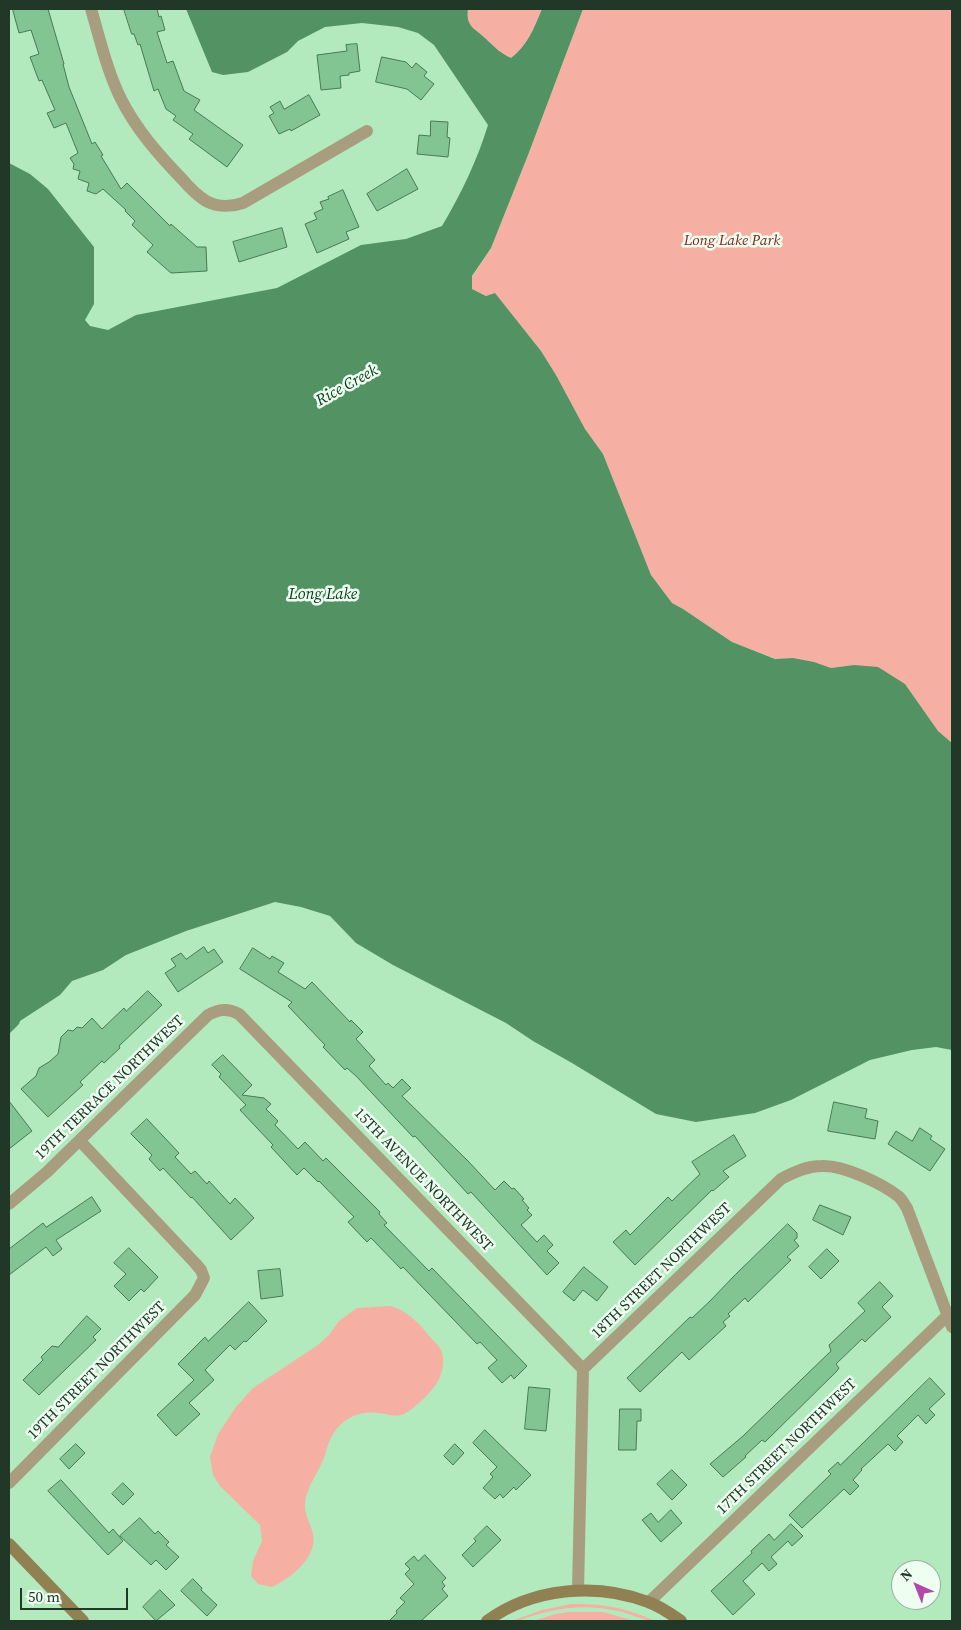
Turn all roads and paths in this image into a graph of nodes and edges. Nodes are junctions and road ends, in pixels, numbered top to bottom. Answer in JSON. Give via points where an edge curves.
{"nodes":[{"id":1,"x":91,"y":9,"type":"edge"},
{"id":2,"x":366,"y":131,"type":"dead end"},
{"id":3,"x":239,"y":1014,"type":"joint"},
{"id":4,"x":80,"y":1142,"type":"junction"},
{"id":5,"x":9,"y":1204,"type":"edge"},
{"id":6,"x":948,"y":1315,"type":"junction"},
{"id":7,"x":952,"y":1327,"type":"edge"},
{"id":8,"x":583,"y":1369,"type":"junction"},
{"id":9,"x":9,"y":1483,"type":"edge"},
{"id":10,"x":9,"y":1544,"type":"edge"},
{"id":11,"x":578,"y":1590,"type":"junction"},
{"id":12,"x":649,"y":1602,"type":"junction"},
{"id":13,"x":83,"y":1621,"type":"edge"},
{"id":14,"x":486,"y":1621,"type":"edge"},
{"id":15,"x":681,"y":1621,"type":"edge"}],
"edges":[{"from":1,"to":2,"type":"street","via":[[109,70],[137,126],[160,156],[207,202],[228,206],[243,203]]},
{"from":3,"to":4,"type":"street","name":"19TH TERRACE NORTHWEST","via":[[226,1009],[208,1015]]},
{"from":3,"to":8,"type":"street","name":"15TH AVENUE NORTHWEST"},
{"from":4,"to":5,"type":"street","name":"19TH TERRACE NORTHWEST"},
{"from":4,"to":9,"type":"street","name":"19TH STREET NORTHWEST","via":[[195,1263],[204,1278],[195,1295]]},
{"from":6,"to":7,"type":"street"},
{"from":6,"to":8,"type":"street","name":"18TH STREET NORTHWEST","via":[[900,1197],[836,1167],[805,1168],[781,1179]]},
{"from":6,"to":12,"type":"street","name":"17TH STREET NORTHWEST"},
{"from":8,"to":11,"type":"street"},
{"from":10,"to":13,"type":"street"},
{"from":11,"to":12,"type":"street","via":[[623,1595]]},
{"from":11,"to":14,"type":"street","via":[[525,1601]]},
{"from":12,"to":15,"type":"street"}]}
